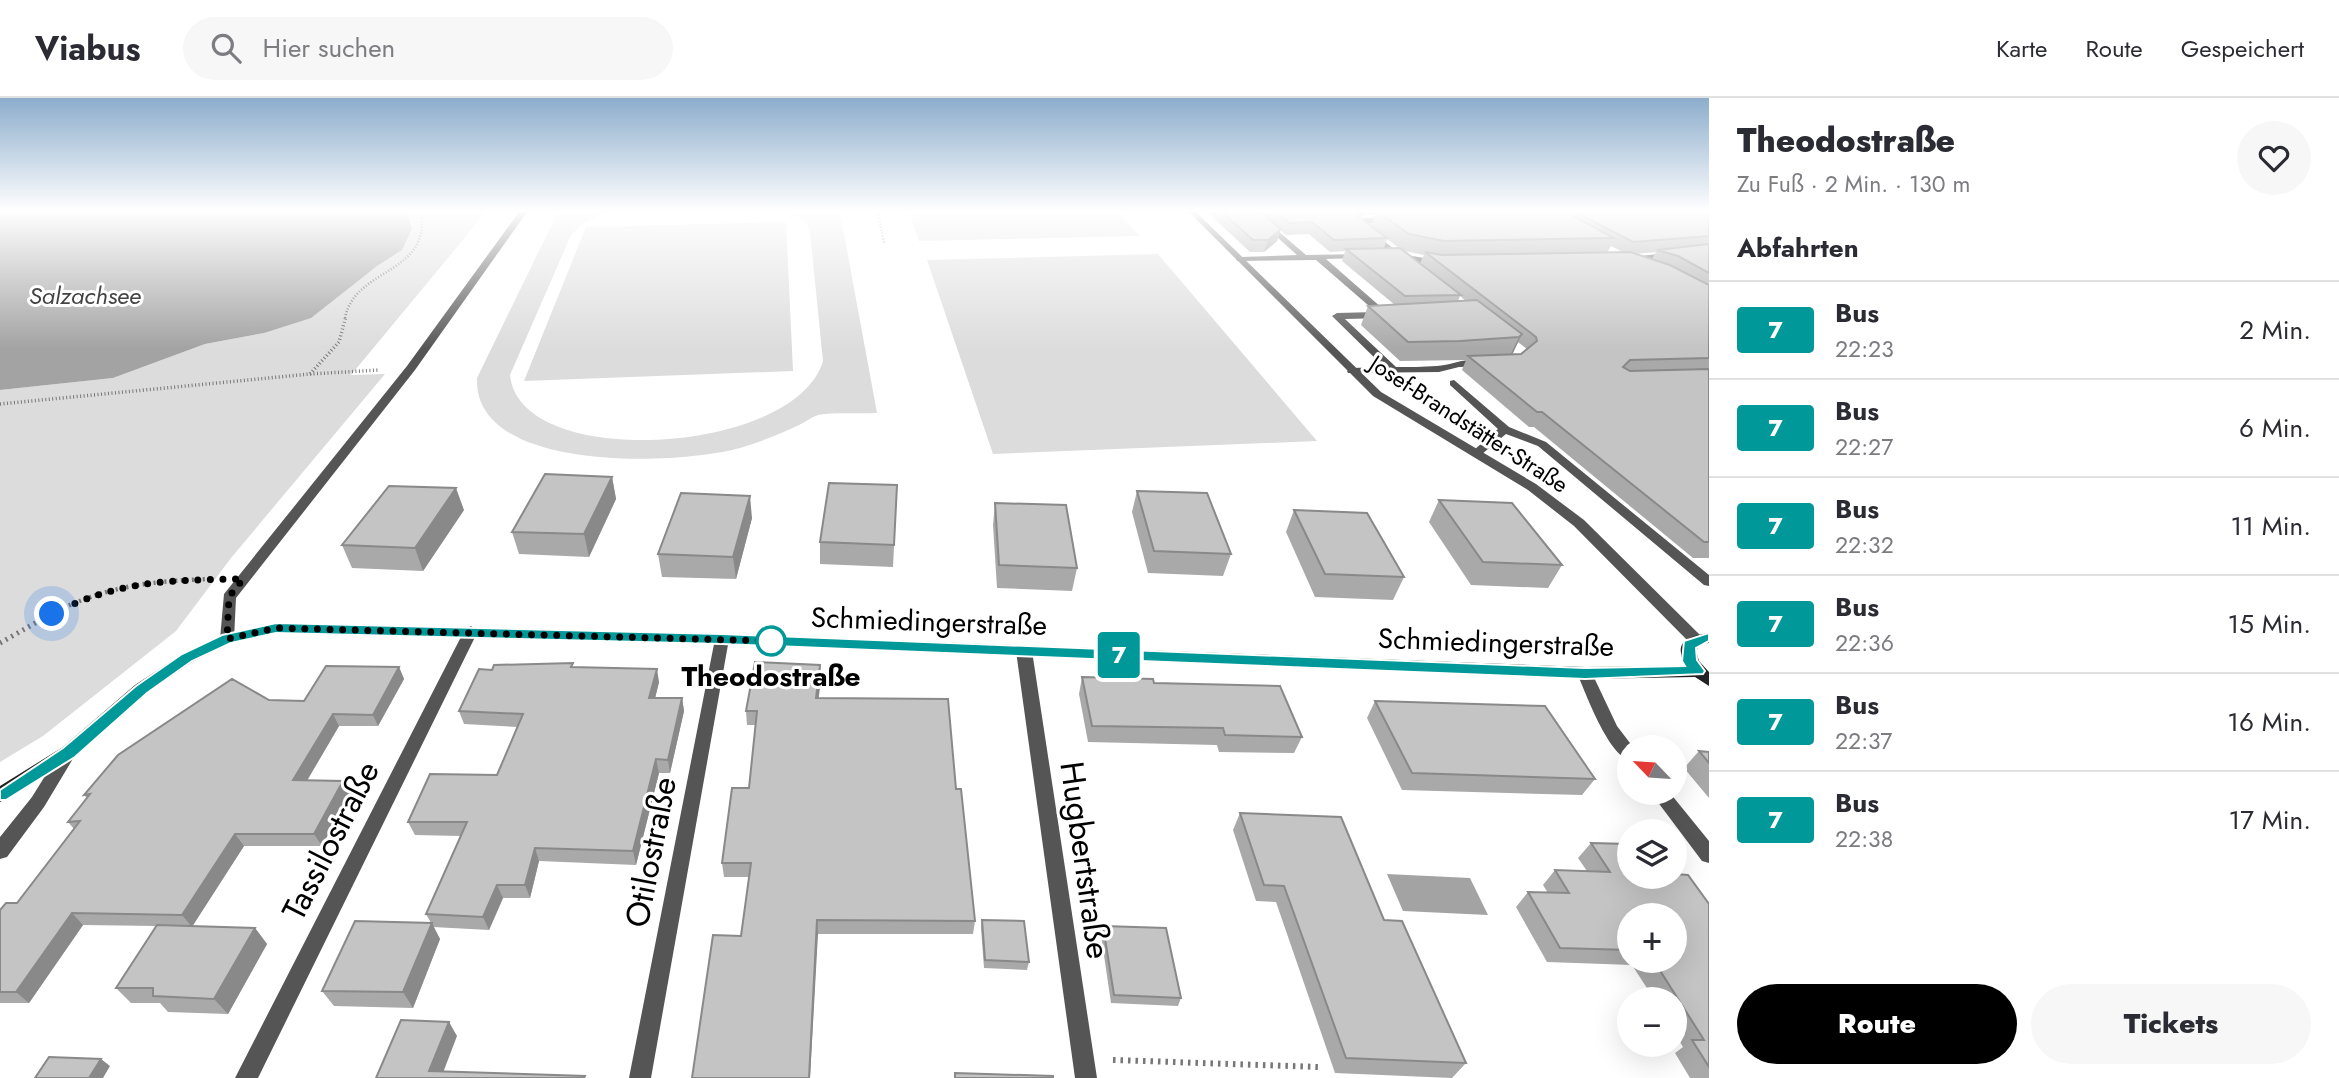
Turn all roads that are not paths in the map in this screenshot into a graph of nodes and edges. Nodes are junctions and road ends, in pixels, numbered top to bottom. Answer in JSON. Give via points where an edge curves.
{"nodes":[{"id":1,"x":490,"y":258,"type":"edge"},
{"id":2,"x":1281,"y":258,"type":"edge"},
{"id":3,"x":1319,"y":258,"type":"edge"},
{"id":4,"x":1400,"y":258,"type":"edge"},
{"id":5,"x":1418,"y":258,"type":"edge"},
{"id":6,"x":1621,"y":258,"type":"edge"},
{"id":7,"x":1646,"y":258,"type":"edge"},
{"id":8,"x":1240,"y":259,"type":"joint"},
{"id":9,"x":1625,"y":260,"type":"junction"},
{"id":10,"x":1451,"y":262,"type":"edge"},
{"id":11,"x":1646,"y":267,"type":"edge"},
{"id":12,"x":1418,"y":272,"type":"edge"},
{"id":13,"x":1385,"y":315,"type":"junction"},
{"id":14,"x":1398,"y":315,"type":"edge"},
{"id":15,"x":1500,"y":363,"type":"edge"},
{"id":16,"x":1393,"y":370,"type":"junction"},
{"id":17,"x":1352,"y":371,"type":"junction"},
{"id":18,"x":1454,"y":383,"type":"dead end"},
{"id":19,"x":1505,"y":429,"type":"junction"},
{"id":20,"x":1478,"y":452,"type":"junction"},
{"id":21,"x":1709,"y":582,"type":"edge"},
{"id":22,"x":471,"y":631,"type":"junction"},
{"id":23,"x":227,"y":639,"type":"junction"},
{"id":24,"x":722,"y":639,"type":"junction"},
{"id":25,"x":1702,"y":639,"type":"edge"},
{"id":26,"x":1024,"y":651,"type":"junction"},
{"id":27,"x":1585,"y":673,"type":"junction"},
{"id":28,"x":1703,"y":675,"type":"edge"},
{"id":29,"x":1617,"y":738,"type":"edge"},
{"id":30,"x":69,"y":752,"type":"junction"},
{"id":31,"x":0,"y":795,"type":"edge"},
{"id":32,"x":1669,"y":805,"type":"edge"},
{"id":33,"x":0,"y":851,"type":"edge"},
{"id":34,"x":1709,"y":855,"type":"edge"},
{"id":35,"x":1085,"y":1069,"type":"edge"},
{"id":36,"x":246,"y":1078,"type":"edge"},
{"id":37,"x":640,"y":1078,"type":"edge"}],
"edges":[{"from":1,"to":23,"type":"street","via":[[411,368],[229,597]]},
{"from":2,"to":8,"type":"street"},
{"from":3,"to":13,"type":"street"},
{"from":4,"to":12,"type":"street"},
{"from":5,"to":10,"type":"street"},
{"from":6,"to":9,"type":"street"},
{"from":7,"to":9,"type":"street"},
{"from":8,"to":17,"type":"street","name":"Josef-Brandstätter-Straße"},
{"from":9,"to":11,"type":"street"},
{"from":13,"to":14,"type":"street"},
{"from":13,"to":16,"type":"street","via":[[1337,316]]},
{"from":15,"to":16,"type":"street"},
{"from":16,"to":17,"type":"street"},
{"from":17,"to":20,"type":"street","name":"Josef-Brandstätter-Straße","via":[[1413,418]]},
{"from":18,"to":19,"type":"street"},
{"from":19,"to":20,"type":"street"},
{"from":19,"to":21,"type":"street","via":[[1542,444]]},
{"from":20,"to":25,"type":"street","name":"Josef-Brandstätter-Straße","via":[[1579,523],[1657,604]]},
{"from":22,"to":23,"type":"street","name":"Schmiedingerstraße","via":[[276,628]]},
{"from":22,"to":24,"type":"street","name":"Schmiedingerstraße"},
{"from":22,"to":36,"type":"street","name":"Tassilostraße"},
{"from":23,"to":30,"type":"street","name":"Schmiedingerstraße","via":[[187,658],[141,690]]},
{"from":24,"to":26,"type":"street","name":"Schmiedingerstraße"},
{"from":24,"to":37,"type":"street","name":"Otilostraße"},
{"from":25,"to":28,"type":"street","via":[[1689,645],[1687,652]]},
{"from":26,"to":27,"type":"street","name":"Schmiedingerstraße"},
{"from":26,"to":35,"type":"street","name":"Hugbertstraße"},
{"from":27,"to":28,"type":"street","name":"Schmiedingerstraße"},
{"from":27,"to":29,"type":"street"},
{"from":30,"to":31,"type":"street","name":"Schmiedingerstraße"},
{"from":30,"to":33,"type":"street"},
{"from":32,"to":34,"type":"street"}]}
